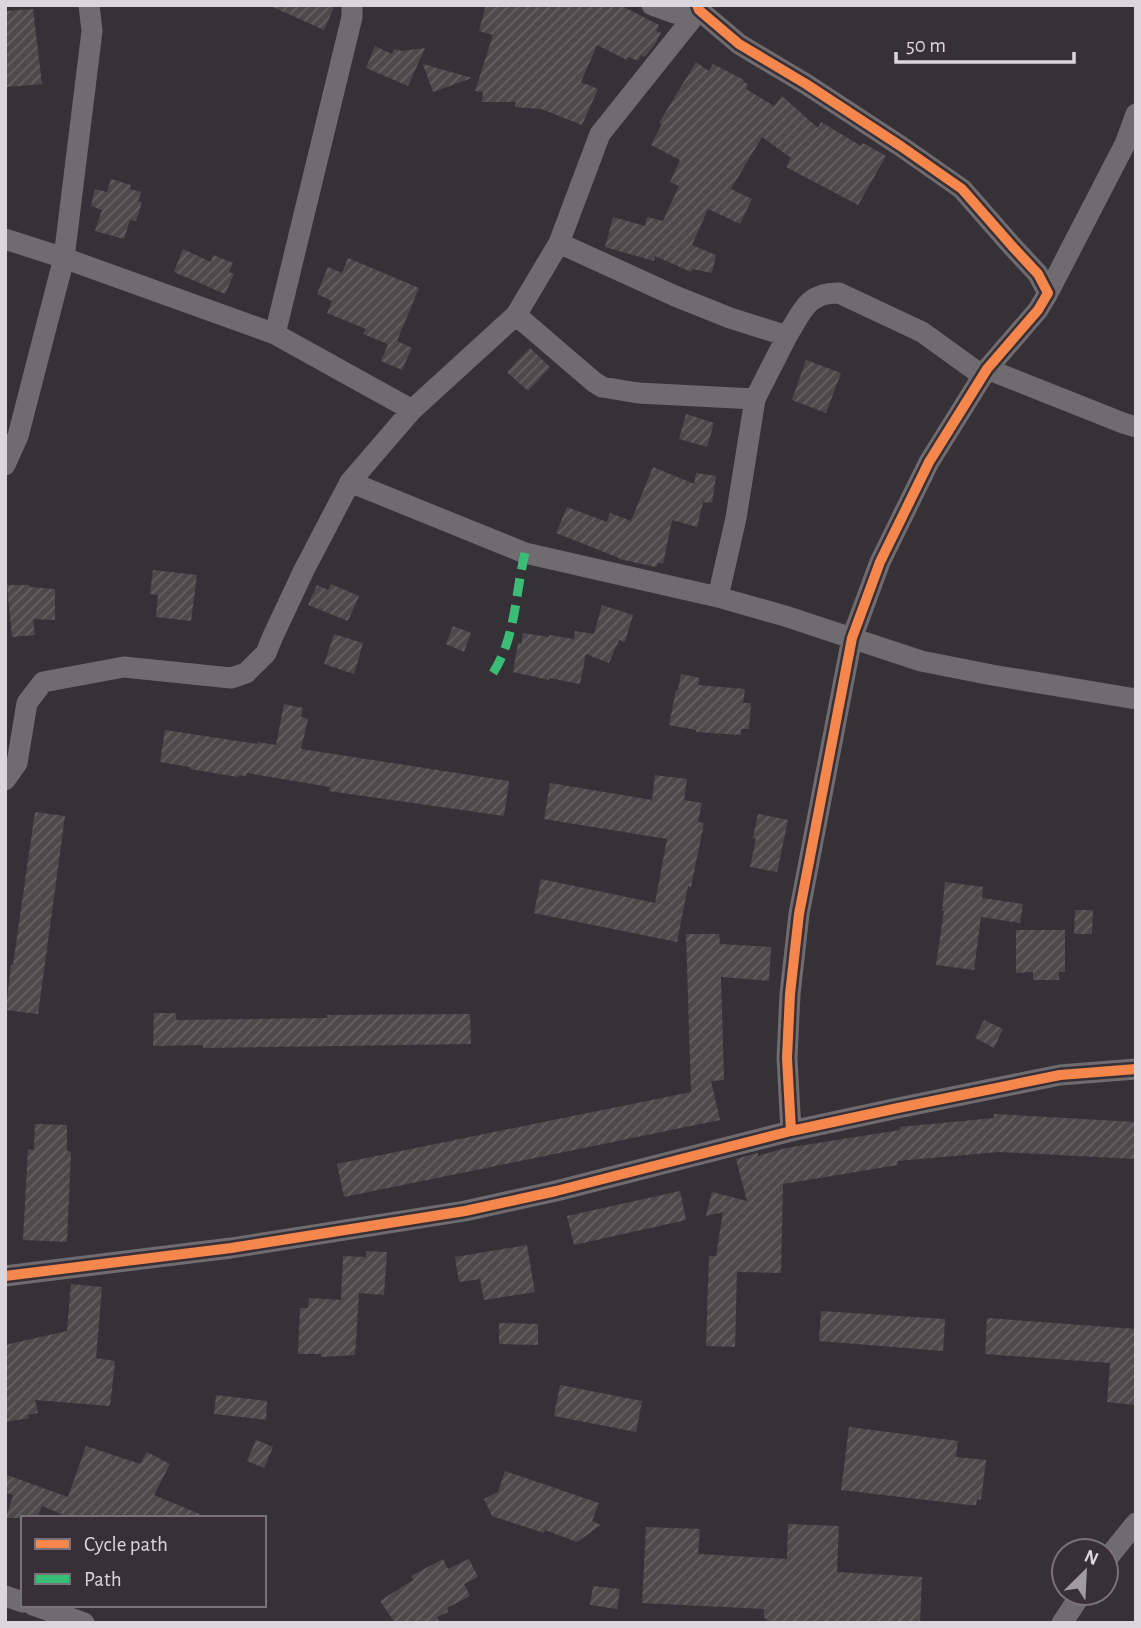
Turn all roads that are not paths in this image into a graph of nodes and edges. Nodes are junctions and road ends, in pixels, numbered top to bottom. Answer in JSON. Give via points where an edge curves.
{"nodes":[{"id":1,"x":89,"y":5,"type":"edge"},
{"id":2,"x":352,"y":5,"type":"edge"},
{"id":3,"x":652,"y":5,"type":"edge"},
{"id":4,"x":698,"y":8,"type":"edge"},
{"id":5,"x":1136,"y":114,"type":"edge"},
{"id":6,"x":5,"y":239,"type":"edge"},
{"id":7,"x":559,"y":243,"type":"junction"},
{"id":8,"x":64,"y":258,"type":"junction"},
{"id":9,"x":1048,"y":293,"type":"junction"},
{"id":10,"x":516,"y":315,"type":"junction"},
{"id":11,"x":275,"y":334,"type":"junction"},
{"id":12,"x":787,"y":336,"type":"junction"},
{"id":13,"x":985,"y":373,"type":"junction"},
{"id":14,"x":755,"y":399,"type":"junction"},
{"id":15,"x":412,"y":410,"type":"junction"},
{"id":16,"x":1136,"y":427,"type":"edge"},
{"id":17,"x":5,"y":465,"type":"edge"},
{"id":18,"x":350,"y":482,"type":"junction"},
{"id":19,"x":718,"y":597,"type":"junction"},
{"id":20,"x":852,"y":638,"type":"junction"},
{"id":21,"x":1136,"y":699,"type":"edge"},
{"id":22,"x":5,"y":780,"type":"edge"},
{"id":23,"x":1136,"y":1069,"type":"edge"},
{"id":24,"x":791,"y":1131,"type":"junction"},
{"id":25,"x":5,"y":1276,"type":"edge"},
{"id":26,"x":1136,"y":1523,"type":"edge"},
{"id":27,"x":1120,"y":1543,"type":"edge"},
{"id":28,"x":39,"y":1607,"type":"edge"},
{"id":29,"x":1073,"y":1607,"type":"edge"},
{"id":30,"x":84,"y":1623,"type":"edge"},
{"id":31,"x":1062,"y":1623,"type":"edge"}],
"edges":[{"from":1,"to":8,"type":"street","via":[[92,31]]},
{"from":2,"to":11,"type":"street"},
{"from":3,"to":4,"type":"street","via":[[674,13]]},
{"from":4,"to":7,"type":"street","via":[[600,134]]},
{"from":4,"to":9,"type":"street","via":[[739,44],[962,189],[1038,274]]},
{"from":5,"to":9,"type":"street"},
{"from":6,"to":8,"type":"street"},
{"from":7,"to":10,"type":"street"},
{"from":7,"to":12,"type":"street","via":[[676,296]]},
{"from":8,"to":11,"type":"street"},
{"from":8,"to":17,"type":"street","via":[[18,436]]},
{"from":9,"to":13,"type":"street"},
{"from":10,"to":14,"type":"street","via":[[602,387]]},
{"from":10,"to":15,"type":"street"},
{"from":11,"to":15,"type":"street"},
{"from":12,"to":13,"type":"street","via":[[817,296],[839,293],[922,332]]},
{"from":12,"to":14,"type":"street"},
{"from":13,"to":16,"type":"street"},
{"from":13,"to":20,"type":"street","via":[[929,462],[880,562]]},
{"from":14,"to":19,"type":"street"},
{"from":15,"to":18,"type":"street"},
{"from":18,"to":19,"type":"street","via":[[525,553]]},
{"from":18,"to":22,"type":"street","via":[[266,653],[246,673],[232,678],[124,667],[43,681],[27,703],[17,763]]},
{"from":19,"to":20,"type":"street"},
{"from":20,"to":21,"type":"street","via":[[921,661]]},
{"from":20,"to":24,"type":"street","via":[[799,914],[787,1058]]},
{"from":23,"to":24,"type":"street","via":[[1060,1075]]},
{"from":24,"to":25,"type":"street","via":[[465,1211],[232,1248]]},
{"from":26,"to":27,"type":"street"},
{"from":28,"to":30,"type":"street"},
{"from":29,"to":31,"type":"street"}]}
